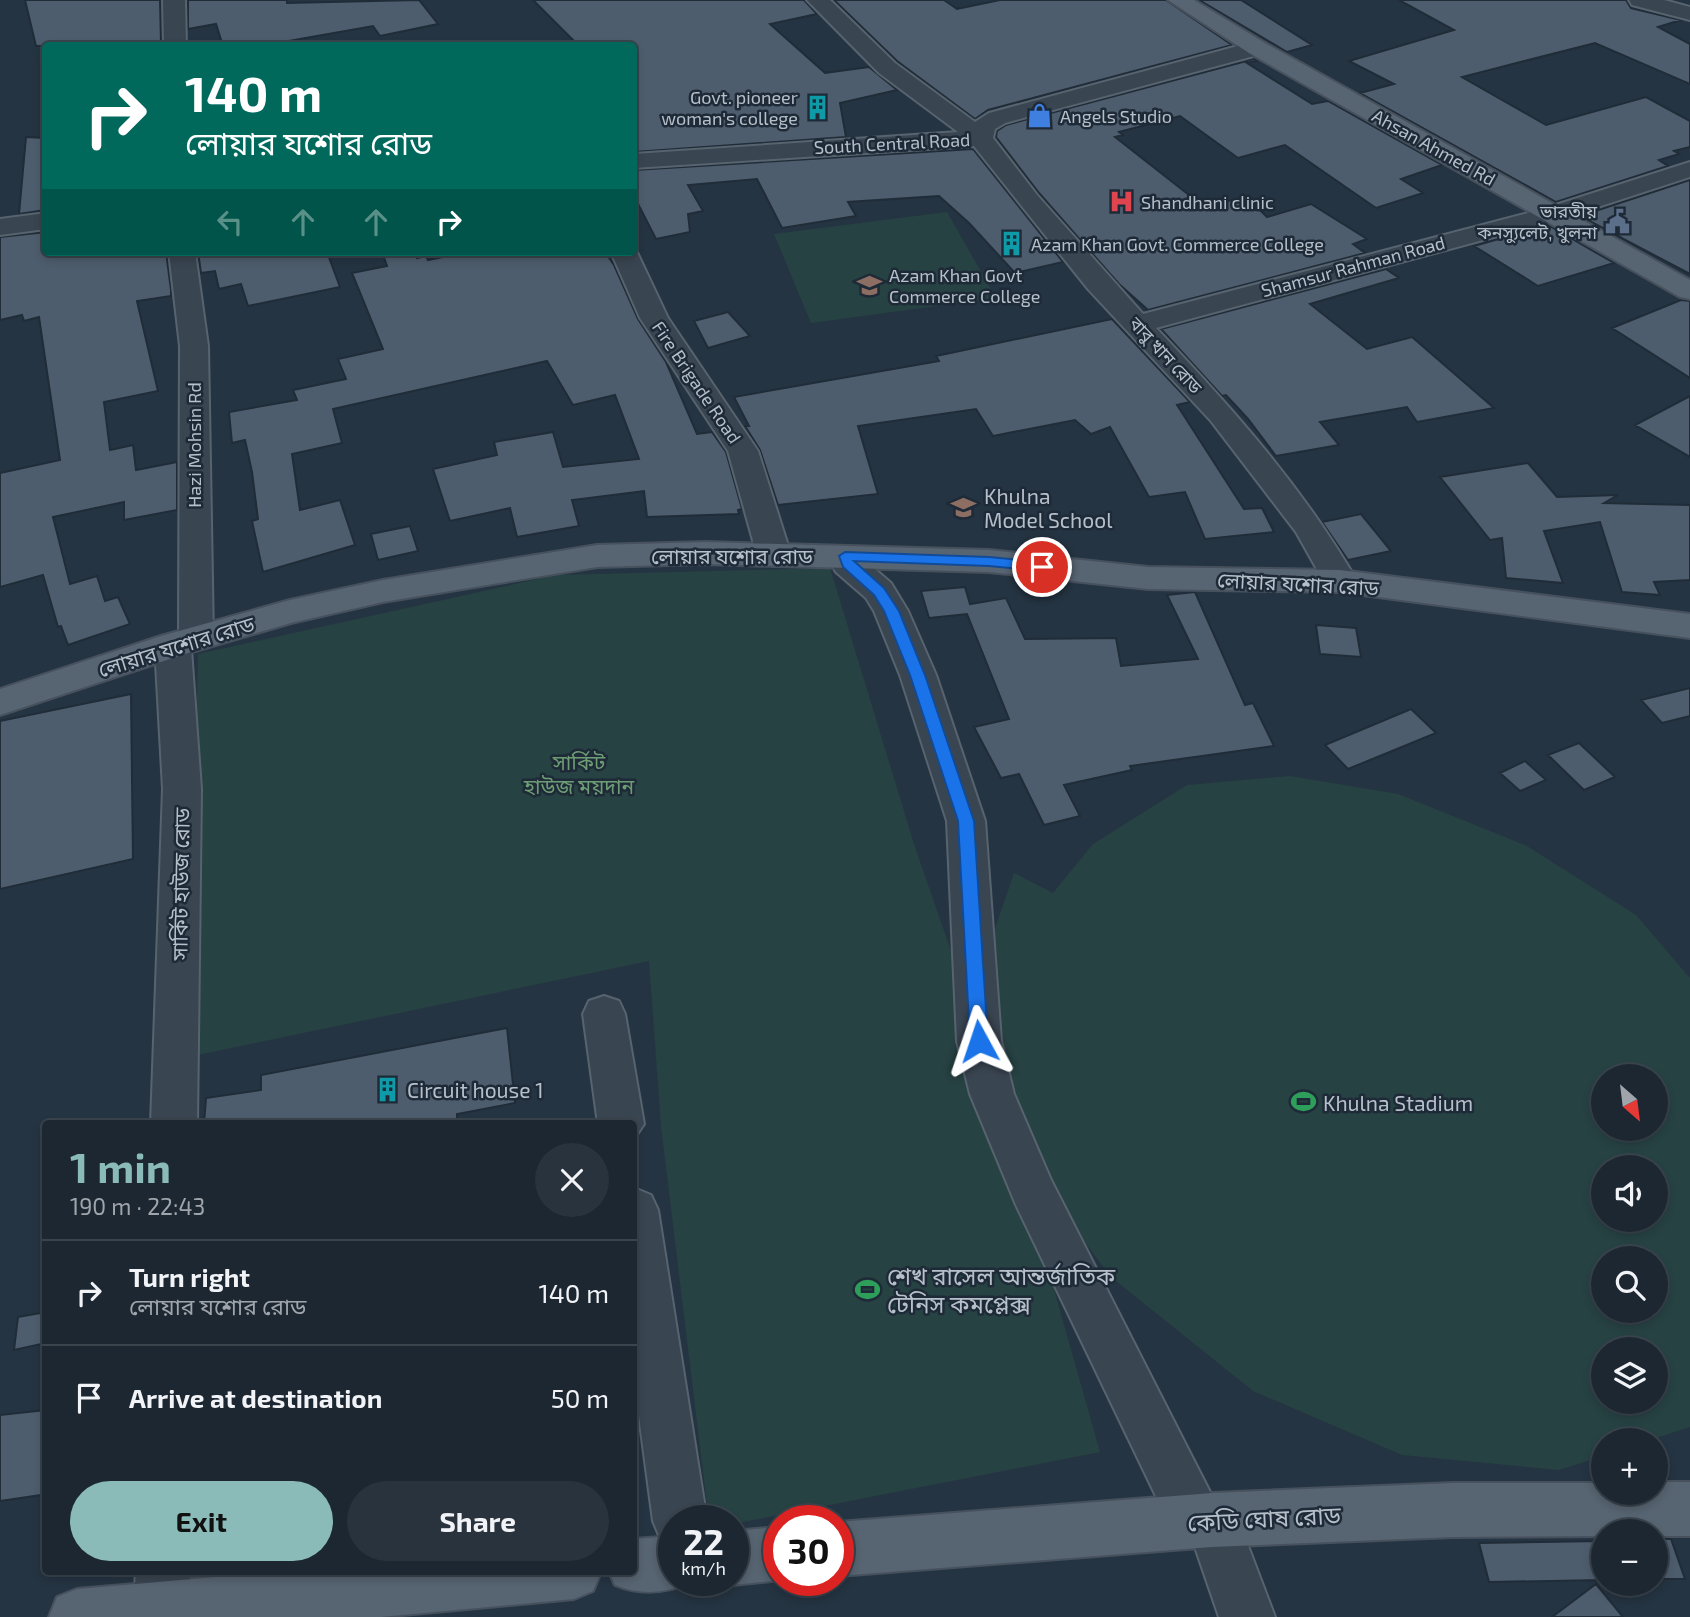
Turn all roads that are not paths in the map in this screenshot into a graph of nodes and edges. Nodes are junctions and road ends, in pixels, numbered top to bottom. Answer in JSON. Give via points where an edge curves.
{"nodes":[{"id":1,"x":174,"y":0,"type":"edge"},
{"id":2,"x":818,"y":0,"type":"edge"},
{"id":3,"x":1179,"y":0,"type":"edge"},
{"id":4,"x":1640,"y":0,"type":"edge"},
{"id":5,"x":1690,"y":14,"type":"edge"},
{"id":6,"x":175,"y":42,"type":"edge"},
{"id":7,"x":1257,"y":48,"type":"junction"},
{"id":8,"x":981,"y":138,"type":"junction"},
{"id":9,"x":637,"y":161,"type":"edge"},
{"id":10,"x":1690,"y":169,"type":"edge"},
{"id":11,"x":1552,"y":214,"type":"junction"},
{"id":12,"x":42,"y":222,"type":"edge"},
{"id":13,"x":0,"y":227,"type":"edge"},
{"id":14,"x":183,"y":256,"type":"edge"},
{"id":15,"x":626,"y":256,"type":"edge"},
{"id":16,"x":1690,"y":291,"type":"edge"},
{"id":17,"x":1136,"y":324,"type":"junction"},
{"id":18,"x":774,"y":555,"type":"junction"},
{"id":19,"x":845,"y":556,"type":"junction"},
{"id":20,"x":1340,"y":581,"type":"junction"},
{"id":21,"x":1690,"y":626,"type":"edge"},
{"id":22,"x":185,"y":642,"type":"junction"},
{"id":23,"x":0,"y":702,"type":"edge"},
{"id":24,"x":604,"y":1014,"type":"dead end"},
{"id":25,"x":174,"y":1120,"type":"edge"},
{"id":26,"x":620,"y":1120,"type":"edge"},
{"id":27,"x":637,"y":1230,"type":"edge"},
{"id":28,"x":678,"y":1505,"type":"edge"},
{"id":29,"x":1690,"y":1509,"type":"edge"},
{"id":30,"x":1204,"y":1520,"type":"junction"},
{"id":31,"x":854,"y":1548,"type":"edge"},
{"id":32,"x":658,"y":1564,"type":"edge"},
{"id":33,"x":637,"y":1566,"type":"edge"},
{"id":34,"x":528,"y":1575,"type":"edge"},
{"id":35,"x":162,"y":1599,"type":"edge"},
{"id":36,"x":77,"y":1617,"type":"edge"},
{"id":37,"x":1247,"y":1617,"type":"edge"}],
"edges":[{"from":1,"to":6,"type":"street"},
{"from":2,"to":8,"type":"street","name":"বাবু খান রোড","via":[[887,68]]},
{"from":3,"to":7,"type":"main road","name":"Ahsan Ahmed Rd"},
{"from":4,"to":5,"type":"street"},
{"from":7,"to":8,"type":"street","name":"South Central Road","via":[[997,118],[984,126]]},
{"from":7,"to":11,"type":"main road","name":"Ahsan Ahmed Rd"},
{"from":8,"to":9,"type":"street","name":"South Central Road"},
{"from":8,"to":17,"type":"street","name":"বাবু খান রোড","via":[[1028,200]]},
{"from":10,"to":11,"type":"street","name":"Shamsur Rahman Road"},
{"from":11,"to":16,"type":"main road","name":"Ahsan Ahmed Rd"},
{"from":11,"to":17,"type":"street","name":"Shamsur Rahman Road"},
{"from":12,"to":13,"type":"street"},
{"from":14,"to":22,"type":"street","name":"Hazi Mohsin Rd","via":[[194,346]]},
{"from":15,"to":18,"type":"street","name":"Fire Brigade Road","via":[[654,318],[743,451]]},
{"from":17,"to":20,"type":"street","name":"বাবু খান রোড","via":[[1222,415],[1310,528]]},
{"from":18,"to":19,"type":"main road","name":"লোয়ার যশোর রোড"},
{"from":18,"to":22,"type":"main road","name":"লোয়ার যশোর রোড","via":[[597,556],[383,591]]},
{"from":19,"to":20,"type":"main road","name":"লোয়ার যশোর রোড","via":[[989,561],[1148,578]]},
{"from":19,"to":30,"type":"street","via":[[891,611],[918,675],[966,821],[979,1041],[992,1094],[1032,1191]]},
{"from":20,"to":21,"type":"main road","name":"লোয়ার যশোর রোড"},
{"from":22,"to":23,"type":"main road","name":"লোয়ার যশোর রোড"},
{"from":22,"to":25,"type":"street","name":"সার্কিট হাউজ রোড"},
{"from":24,"to":26,"type":"street"},
{"from":27,"to":28,"type":"street"},
{"from":29,"to":30,"type":"main road","name":"কেডি ঘোষ রোড","via":[[1453,1510]]},
{"from":30,"to":31,"type":"main road","name":"কেডি ঘোষ রোড"},
{"from":30,"to":37,"type":"street"},
{"from":32,"to":33,"type":"main road"},
{"from":34,"to":35,"type":"main road"},
{"from":35,"to":36,"type":"main road"}]}
